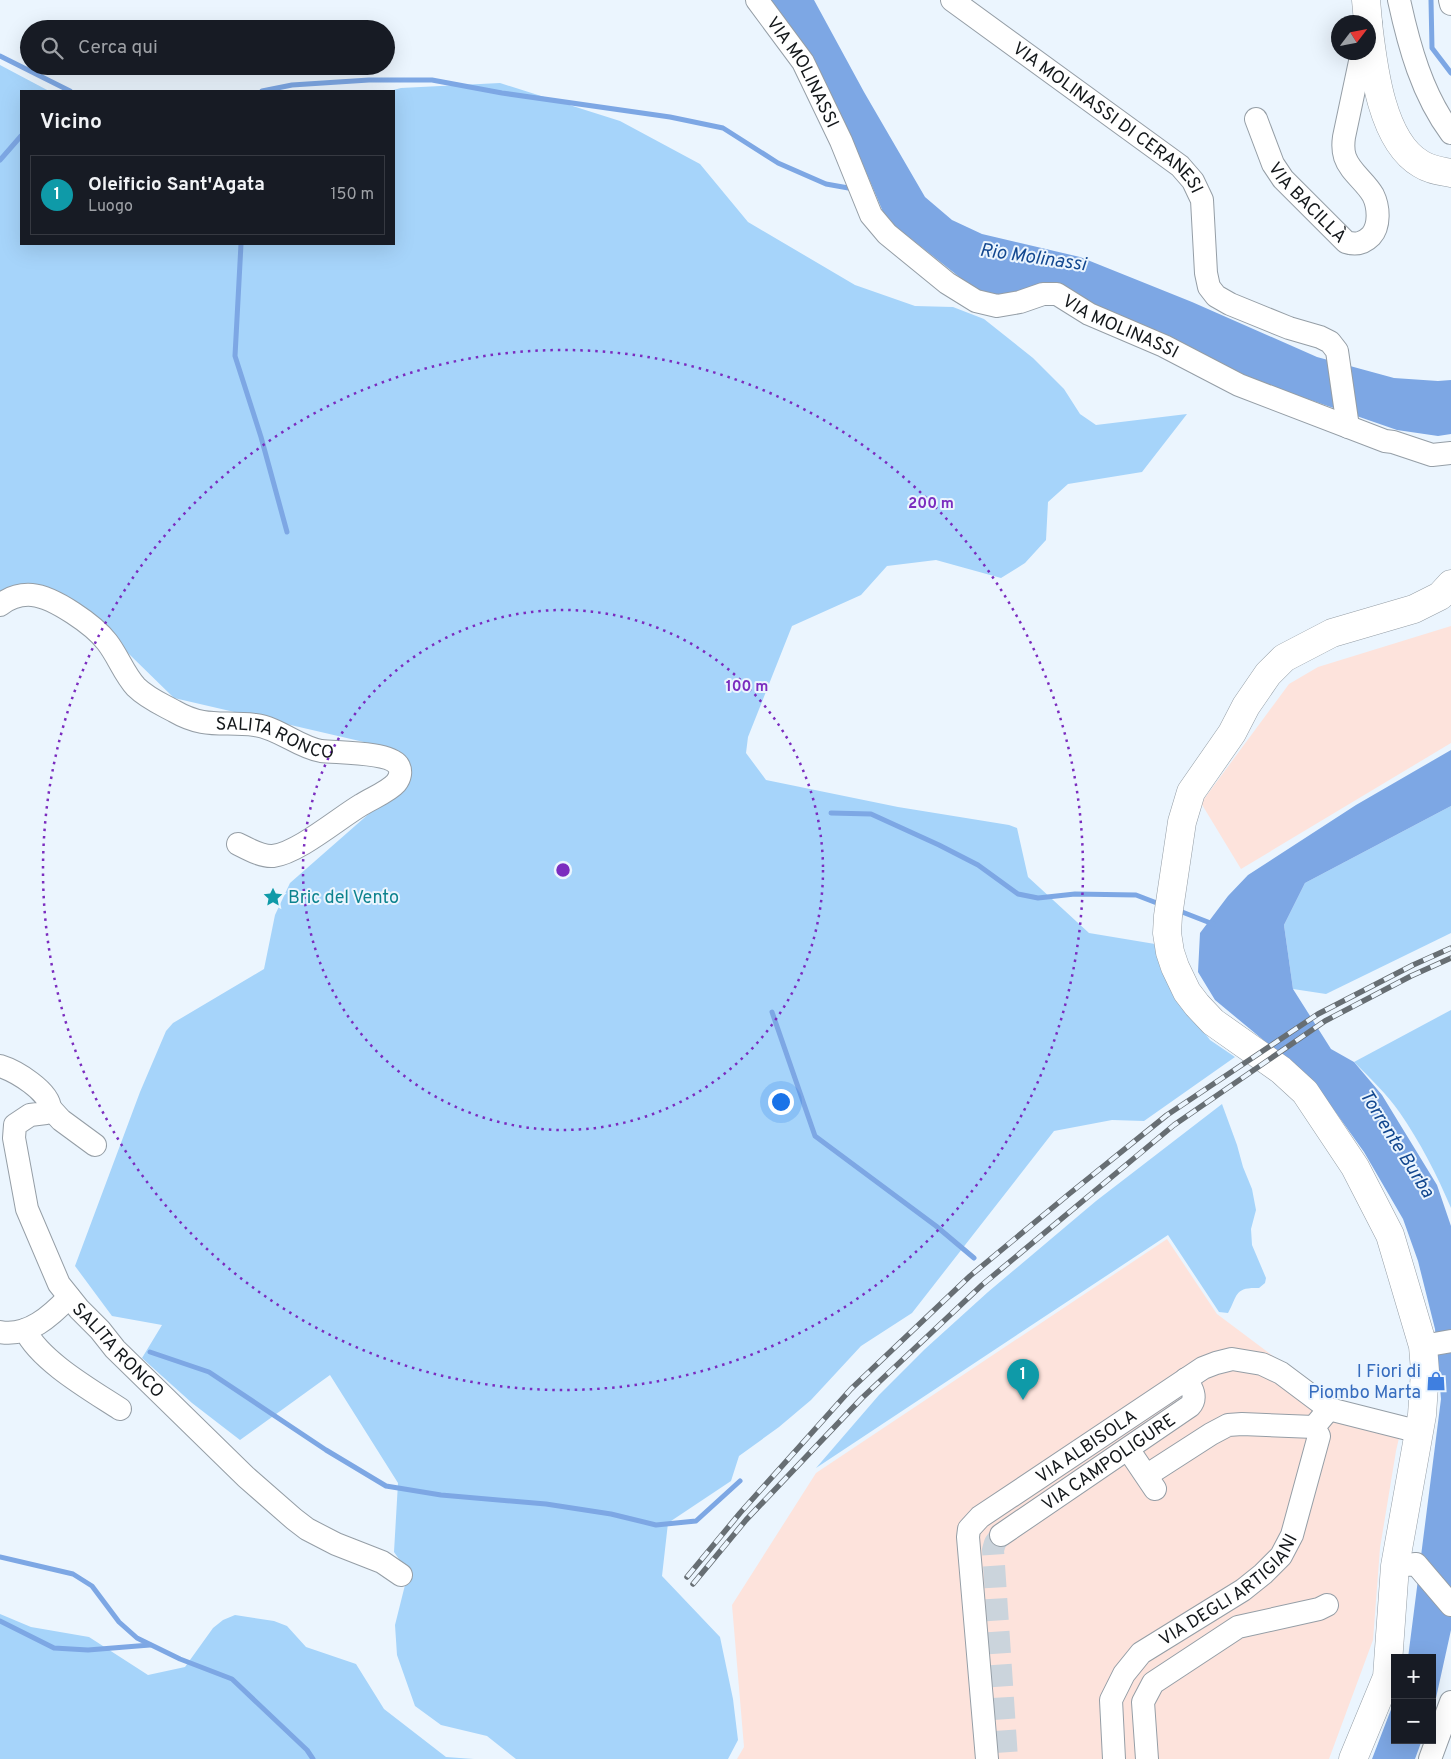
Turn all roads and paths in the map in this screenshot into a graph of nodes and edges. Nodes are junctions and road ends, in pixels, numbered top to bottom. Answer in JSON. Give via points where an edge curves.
{"nodes":[{"id":1,"x":757,"y":0,"type":"edge"},
{"id":2,"x":952,"y":0,"type":"edge"},
{"id":3,"x":1352,"y":0,"type":"edge"},
{"id":4,"x":1366,"y":0,"type":"edge"},
{"id":5,"x":1399,"y":0,"type":"edge"},
{"id":6,"x":1450,"y":0,"type":"edge"},
{"id":7,"x":1451,"y":4,"type":"edge"},
{"id":8,"x":1355,"y":15,"type":"edge"},
{"id":9,"x":1367,"y":15,"type":"edge"},
{"id":10,"x":1365,"y":60,"type":"edge"},
{"id":11,"x":1370,"y":60,"type":"edge"},
{"id":12,"x":1256,"y":119,"type":"dead end"},
{"id":13,"x":1451,"y":133,"type":"edge"},
{"id":14,"x":1451,"y":173,"type":"edge"},
{"id":15,"x":1347,"y":422,"type":"junction"},
{"id":16,"x":1451,"y":453,"type":"edge"},
{"id":17,"x":1451,"y":584,"type":"edge"},
{"id":18,"x":0,"y":605,"type":"edge"},
{"id":19,"x":238,"y":844,"type":"dead end"},
{"id":20,"x":0,"y":1066,"type":"edge"},
{"id":21,"x":50,"y":1108,"type":"junction"},
{"id":22,"x":95,"y":1145,"type":"dead end"},
{"id":23,"x":69,"y":1297,"type":"junction"},
{"id":24,"x":25,"y":1330,"type":"junction"},
{"id":25,"x":0,"y":1332,"type":"edge"},
{"id":26,"x":1436,"y":1344,"type":"edge"},
{"id":27,"x":1186,"y":1379,"type":"junction"},
{"id":28,"x":120,"y":1409,"type":"dead end"},
{"id":29,"x":1329,"y":1409,"type":"junction"},
{"id":30,"x":1314,"y":1427,"type":"junction"},
{"id":31,"x":1420,"y":1432,"type":"junction"},
{"id":32,"x":1128,"y":1449,"type":"junction"},
{"id":33,"x":1001,"y":1535,"type":"tunnel mouth"},
{"id":34,"x":1406,"y":1565,"type":"junction"},
{"id":35,"x":401,"y":1575,"type":"dead end"},
{"id":36,"x":1327,"y":1605,"type":"dead end"},
{"id":37,"x":1451,"y":1605,"type":"edge"},
{"id":38,"x":1451,"y":1702,"type":"edge"},
{"id":39,"x":987,"y":1759,"type":"edge"},
{"id":40,"x":1114,"y":1759,"type":"edge"},
{"id":41,"x":1147,"y":1759,"type":"edge"},
{"id":42,"x":1353,"y":1759,"type":"edge"},
{"id":43,"x":1430,"y":1759,"type":"edge"}],
"edges":[{"from":1,"to":15,"type":"street","name":"VIA MOLINASSI","via":[[803,62],[841,141],[871,215],[910,255],[946,283],[976,301],[997,306],[1043,294],[1057,294],[1089,314],[1164,346],[1239,385]]},
{"from":2,"to":15,"type":"street","name":"VIA MOLINASSI DI CERANESI","via":[[1180,166],[1200,191],[1209,287],[1216,296],[1230,304],[1330,342],[1336,351]]},
{"from":3,"to":8,"type":"street"},
{"from":4,"to":9,"type":"main road"},
{"from":5,"to":13,"type":"street","via":[[1413,58]]},
{"from":6,"to":7,"type":"street"},
{"from":10,"to":12,"type":"street","name":"VIA BACILLÀ","via":[[1343,147],[1344,156],[1377,207],[1373,233],[1361,243],[1346,242],[1283,180],[1273,164]]},
{"from":11,"to":14,"type":"main road","via":[[1386,116],[1405,150],[1422,165]]},
{"from":15,"to":16,"type":"street","name":"VIA MOLINASSI","via":[[1385,441],[1432,455]]},
{"from":17,"to":26,"type":"main road","via":[[1440,596],[1414,609],[1332,633],[1284,658],[1268,674],[1191,792],[1180,830],[1167,933],[1175,967],[1197,1005],[1213,1022],[1281,1070],[1305,1092],[1355,1167],[1390,1234]]},
{"from":18,"to":19,"type":"street","name":"SALITA RONCO","via":[[16,596],[31,594],[64,608],[107,642],[136,687],[190,720],[256,725],[318,750],[376,756],[398,764],[400,774],[394,785],[284,853],[272,856]]},
{"from":20,"to":21,"type":"street","via":[[27,1080],[45,1095]]},
{"from":21,"to":22,"type":"street"},
{"from":21,"to":23,"type":"street","name":"SALITA RONCO","via":[[46,1113],[30,1115],[18,1122],[14,1138],[27,1209],[59,1284]]},
{"from":23,"to":24,"type":"street","via":[[40,1324]]},
{"from":23,"to":35,"type":"street","name":"SALITA RONCO","via":[[115,1349],[246,1477],[294,1519],[336,1544],[382,1562]]},
{"from":24,"to":25,"type":"street"},
{"from":24,"to":28,"type":"street","via":[[44,1355]]},
{"from":26,"to":31,"type":"main road","via":[[1424,1371]]},
{"from":27,"to":29,"type":"street","name":"VIA ALBISOLA","via":[[1216,1362],[1246,1360],[1281,1372]]},
{"from":27,"to":32,"type":"street","name":"VIA CAMPOLIGURE","via":[[1194,1394],[1193,1402]]},
{"from":27,"to":39,"type":"street","name":"VIA ALBISOLA","via":[[980,1517],[969,1528]]},
{"from":29,"to":30,"type":"street"},
{"from":29,"to":31,"type":"street","name":"VIA ALBISOLA"},
{"from":30,"to":32,"type":"street","via":[[1228,1425],[1211,1434],[1154,1480]]},
{"from":30,"to":40,"type":"street","name":"VIA DEGLI ARTIGIANI","via":[[1319,1436],[1292,1535],[1280,1556],[1243,1590],[1141,1653],[1124,1674],[1111,1700]]},
{"from":31,"to":34,"type":"main road"},
{"from":32,"to":33,"type":"street","name":"VIA CAMPOLIGURE"},
{"from":34,"to":37,"type":"street"},
{"from":34,"to":42,"type":"main road","via":[[1387,1677]]},
{"from":36,"to":41,"type":"street","via":[[1238,1627],[1153,1683],[1143,1702]]},
{"from":38,"to":43,"type":"street"}]}
